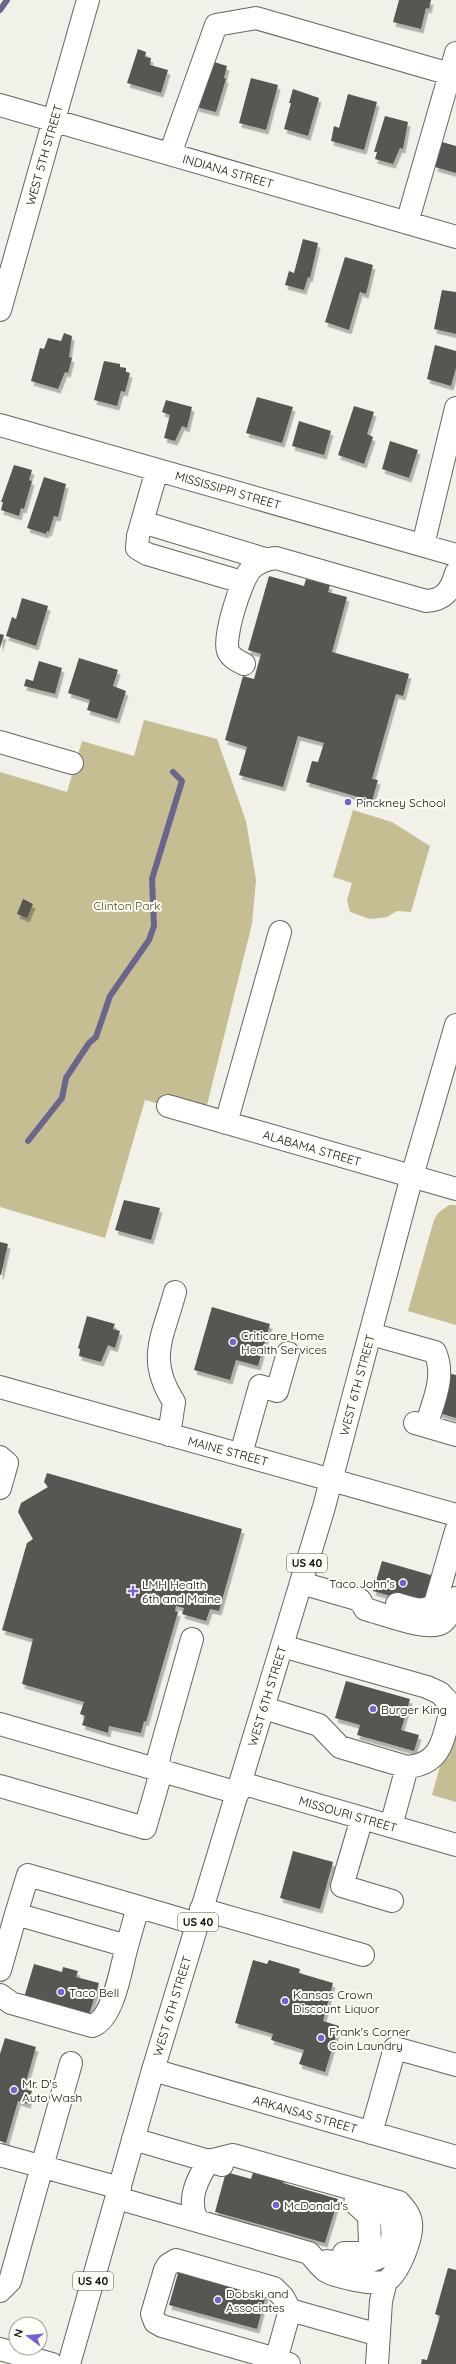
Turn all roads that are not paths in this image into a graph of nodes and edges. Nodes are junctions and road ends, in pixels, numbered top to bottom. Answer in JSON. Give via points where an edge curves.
{"nodes":[{"id":1,"x":88,"y":0,"type":"edge"},
{"id":2,"x":456,"y":53,"type":"edge"},
{"id":3,"x":450,"y":74,"type":"junction"},
{"id":4,"x":0,"y":105,"type":"edge"},
{"id":5,"x":54,"y":121,"type":"junction"},
{"id":6,"x":170,"y":154,"type":"junction"},
{"id":7,"x":407,"y":223,"type":"junction"},
{"id":8,"x":456,"y":237,"type":"edge"},
{"id":9,"x":0,"y":310,"type":"edge"},
{"id":10,"x":456,"y":408,"type":"edge"},
{"id":11,"x":0,"y":425,"type":"edge"},
{"id":12,"x":157,"y":470,"type":"junction"},
{"id":13,"x":142,"y":522,"type":"junction"},
{"id":14,"x":423,"y":546,"type":"junction"},
{"id":15,"x":456,"y":555,"type":"edge"},
{"id":16,"x":265,"y":559,"type":"junction"},
{"id":17,"x":456,"y":573,"type":"edge"},
{"id":18,"x":242,"y":582,"type":"junction"},
{"id":19,"x":244,"y":664,"type":"dead end"},
{"id":20,"x":0,"y":742,"type":"edge"},
{"id":21,"x":72,"y":763,"type":"dead end"},
{"id":22,"x":280,"y":932,"type":"dead end"},
{"id":23,"x":456,"y":1025,"type":"edge"},
{"id":24,"x":168,"y":1106,"type":"dead end"},
{"id":25,"x":226,"y":1123,"type":"junction"},
{"id":26,"x":412,"y":1176,"type":"junction"},
{"id":27,"x":456,"y":1189,"type":"edge"},
{"id":28,"x":176,"y":1292,"type":"dead end"},
{"id":29,"x":370,"y":1334,"type":"junction"},
{"id":30,"x":435,"y":1352,"type":"junction"},
{"id":31,"x":288,"y":1353,"type":"dead end"},
{"id":32,"x":456,"y":1358,"type":"edge"},
{"id":33,"x":0,"y":1387,"type":"edge"},
{"id":34,"x":169,"y":1435,"type":"junction"},
{"id":35,"x":456,"y":1435,"type":"edge"},
{"id":36,"x":241,"y":1454,"type":"junction"},
{"id":37,"x":0,"y":1457,"type":"edge"},
{"id":38,"x":332,"y":1479,"type":"junction"},
{"id":39,"x":0,"y":1488,"type":"edge"},
{"id":40,"x":456,"y":1515,"type":"edge"},
{"id":41,"x":456,"y":1531,"type":"edge"},
{"id":42,"x":301,"y":1583,"type":"junction"},
{"id":43,"x":456,"y":1598,"type":"edge"},
{"id":44,"x":360,"y":1600,"type":"junction"},
{"id":45,"x":192,"y":1639,"type":"dead end"},
{"id":46,"x":282,"y":1646,"type":"junction"},
{"id":47,"x":264,"y":1708,"type":"junction"},
{"id":48,"x":0,"y":1724,"type":"edge"},
{"id":49,"x":414,"y":1767,"type":"junction"},
{"id":50,"x":158,"y":1770,"type":"junction"},
{"id":51,"x":0,"y":1786,"type":"edge"},
{"id":52,"x":239,"y":1788,"type":"junction"},
{"id":53,"x":362,"y":1818,"type":"junction"},
{"id":54,"x":390,"y":1826,"type":"junction"},
{"id":55,"x":456,"y":1844,"type":"edge"},
{"id":56,"x":392,"y":1901,"type":"dead end"},
{"id":57,"x":138,"y":1907,"type":"junction"},
{"id":58,"x":16,"y":1914,"type":"junction"},
{"id":59,"x":199,"y":1916,"type":"junction"},
{"id":60,"x":128,"y":1946,"type":"junction"},
{"id":61,"x":363,"y":1955,"type":"dead end"},
{"id":62,"x":0,"y":1970,"type":"edge"},
{"id":63,"x":0,"y":1995,"type":"edge"},
{"id":64,"x":71,"y":2063,"type":"dead end"},
{"id":65,"x":456,"y":2065,"type":"edge"},
{"id":66,"x":153,"y":2070,"type":"junction"},
{"id":67,"x":371,"y":2133,"type":"junction"},
{"id":68,"x":133,"y":2139,"type":"junction"},
{"id":69,"x":0,"y":2155,"type":"edge"},
{"id":70,"x":456,"y":2157,"type":"edge"},
{"id":71,"x":209,"y":2161,"type":"junction"},
{"id":72,"x":42,"y":2167,"type":"junction"},
{"id":73,"x":118,"y":2193,"type":"junction"},
{"id":74,"x":198,"y":2221,"type":"junction"},
{"id":75,"x":309,"y":2253,"type":"junction"},
{"id":76,"x":386,"y":2281,"type":"junction"},
{"id":77,"x":0,"y":2291,"type":"edge"},
{"id":78,"x":290,"y":2310,"type":"junction"},
{"id":79,"x":379,"y":2335,"type":"junction"},
{"id":80,"x":0,"y":2349,"type":"edge"},
{"id":81,"x":281,"y":2363,"type":"edge"},
{"id":82,"x":52,"y":2364,"type":"edge"},
{"id":83,"x":69,"y":2364,"type":"edge"},
{"id":84,"x":377,"y":2364,"type":"edge"}],
"edges":[{"from":1,"to":5,"type":"main road","name":"WEST 5TH STREET"},
{"from":2,"to":3,"type":"main road"},
{"from":3,"to":6,"type":"main road","via":[[256,18],[216,25]]},
{"from":3,"to":7,"type":"main road"},
{"from":4,"to":5,"type":"main road","name":"INDIANA STREET"},
{"from":5,"to":6,"type":"main road","name":"INDIANA STREET"},
{"from":5,"to":9,"type":"main road","name":"WEST 5TH STREET"},
{"from":6,"to":7,"type":"main road","name":"INDIANA STREET"},
{"from":7,"to":8,"type":"main road","name":"INDIANA STREET"},
{"from":10,"to":14,"type":"main road"},
{"from":11,"to":12,"type":"main road","name":"MISSISSIPPI STREET"},
{"from":12,"to":13,"type":"main road"},
{"from":12,"to":14,"type":"main road","name":"MISSISSIPPI STREET"},
{"from":13,"to":16,"type":"main road"},
{"from":13,"to":18,"type":"main road","via":[[137,548],[146,554]]},
{"from":14,"to":15,"type":"main road","name":"MISSISSIPPI STREET"},
{"from":16,"to":17,"type":"main road","via":[[276,558],[426,601],[438,600],[446,594]]},
{"from":16,"to":18,"type":"main road","via":[[251,568]]},
{"from":18,"to":19,"type":"main road","via":[[226,641],[231,655]]},
{"from":20,"to":21,"type":"main road"},
{"from":22,"to":25,"type":"main road"},
{"from":23,"to":26,"type":"main road","name":"WEST 6TH STREET","number":"US 40"},
{"from":24,"to":25,"type":"main road","name":"ALABAMA STREET"},
{"from":25,"to":26,"type":"main road","name":"ALABAMA STREET"},
{"from":26,"to":27,"type":"main road","name":"ALABAMA STREET"},
{"from":26,"to":29,"type":"main road","name":"WEST 6TH STREET","number":"US 40"},
{"from":28,"to":34,"type":"main road","via":[[157,1356],[165,1387],[174,1402]]},
{"from":29,"to":30,"type":"main road"},
{"from":29,"to":38,"type":"main road","name":"WEST 6TH STREET","number":"US 40"},
{"from":30,"to":32,"type":"main road"},
{"from":30,"to":35,"type":"main road","via":[[441,1374],[420,1425]]},
{"from":31,"to":36,"type":"main road","via":[[277,1391],[260,1386]]},
{"from":33,"to":34,"type":"main road","name":"MAINE STREET"},
{"from":34,"to":36,"type":"main road","name":"MAINE STREET"},
{"from":36,"to":38,"type":"main road","name":"MAINE STREET"},
{"from":37,"to":39,"type":"main road","via":[[7,1463]]},
{"from":38,"to":40,"type":"main road","name":"MAINE STREET"},
{"from":38,"to":42,"type":"main road","name":"WEST 6TH STREET","number":"US 40"},
{"from":41,"to":44,"type":"main road","via":[[435,1604],[428,1610],[420,1611],[369,1597]]},
{"from":42,"to":44,"type":"main road"},
{"from":42,"to":46,"type":"main road","name":"WEST 6TH STREET","number":"US 40"},
{"from":43,"to":44,"type":"main road","via":[[452,1611],[442,1623],[430,1627],[366,1609]]},
{"from":45,"to":50,"type":"main road","via":[[159,1756]]},
{"from":46,"to":47,"type":"main road","name":"WEST 6TH STREET","number":"US 40"},
{"from":46,"to":49,"type":"main road","via":[[427,1687],[440,1693],[452,1706],[438,1753],[432,1760]]},
{"from":47,"to":49,"type":"main road","via":[[319,1725],[340,1747]]},
{"from":47,"to":52,"type":"main road","name":"WEST 6TH STREET","number":"US 40"},
{"from":48,"to":50,"type":"main road","name":"MISSOURI STREET"},
{"from":49,"to":54,"type":"main road"},
{"from":50,"to":51,"type":"main road","via":[[158,1783],[145,1828]]},
{"from":50,"to":52,"type":"main road","name":"MISSOURI STREET"},
{"from":52,"to":53,"type":"main road","name":"MISSOURI STREET"},
{"from":52,"to":59,"type":"main road","name":"WEST 6TH STREET","number":"US 40"},
{"from":53,"to":54,"type":"main road","name":"MISSOURI STREET"},
{"from":53,"to":56,"type":"main road","via":[[342,1886]]},
{"from":54,"to":55,"type":"main road","name":"MISSOURI STREET"},
{"from":57,"to":58,"type":"main road","via":[[28,1875]]},
{"from":57,"to":59,"type":"main road"},
{"from":57,"to":60,"type":"main road"},
{"from":58,"to":60,"type":"main road"},
{"from":58,"to":62,"type":"main road"},
{"from":59,"to":61,"type":"main road"},
{"from":59,"to":66,"type":"main road","name":"WEST 6TH STREET","number":"US 40"},
{"from":60,"to":63,"type":"main road","via":[[110,2009],[99,2024],[92,2026],[11,2003]]},
{"from":64,"to":72,"type":"main road"},
{"from":65,"to":67,"type":"main road","via":[[395,2048]]},
{"from":66,"to":67,"type":"main road","name":"ARKANSAS STREET"},
{"from":66,"to":68,"type":"main road","name":"WEST 6TH STREET","number":"US 40"},
{"from":67,"to":70,"type":"main road","name":"ARKANSAS STREET"},
{"from":68,"to":71,"type":"main road"},
{"from":68,"to":73,"type":"main road","name":"WEST 6TH STREET","number":"US 40"},
{"from":69,"to":72,"type":"main road"},
{"from":71,"to":74,"type":"main road","via":[[195,2186],[194,2213]]},
{"from":71,"to":75,"type":"main road","via":[[385,2212],[391,2219],[392,2246],[386,2254],[376,2260],[344,2263],[328,2261]]},
{"from":71,"to":76,"type":"main road","via":[[233,2154],[399,2202],[412,2223],[403,2257],[396,2272]]},
{"from":72,"to":73,"type":"main road"},
{"from":72,"to":77,"type":"main road","via":[[10,2281]]},
{"from":73,"to":74,"type":"main road"},
{"from":73,"to":83,"type":"main road","name":"WEST 6TH STREET","number":"US 40"},
{"from":74,"to":75,"type":"main road"},
{"from":75,"to":76,"type":"main road","via":[[326,2271],[367,2282]]},
{"from":76,"to":79,"type":"main road","via":[[381,2301]]},
{"from":78,"to":79,"type":"main road"},
{"from":78,"to":81,"type":"main road"},
{"from":78,"to":81,"type":"main road","via":[[274,2288],[176,2260],[165,2270],[152,2314],[154,2322]]},
{"from":79,"to":84,"type":"main road"},
{"from":80,"to":82,"type":"main road"}]}
